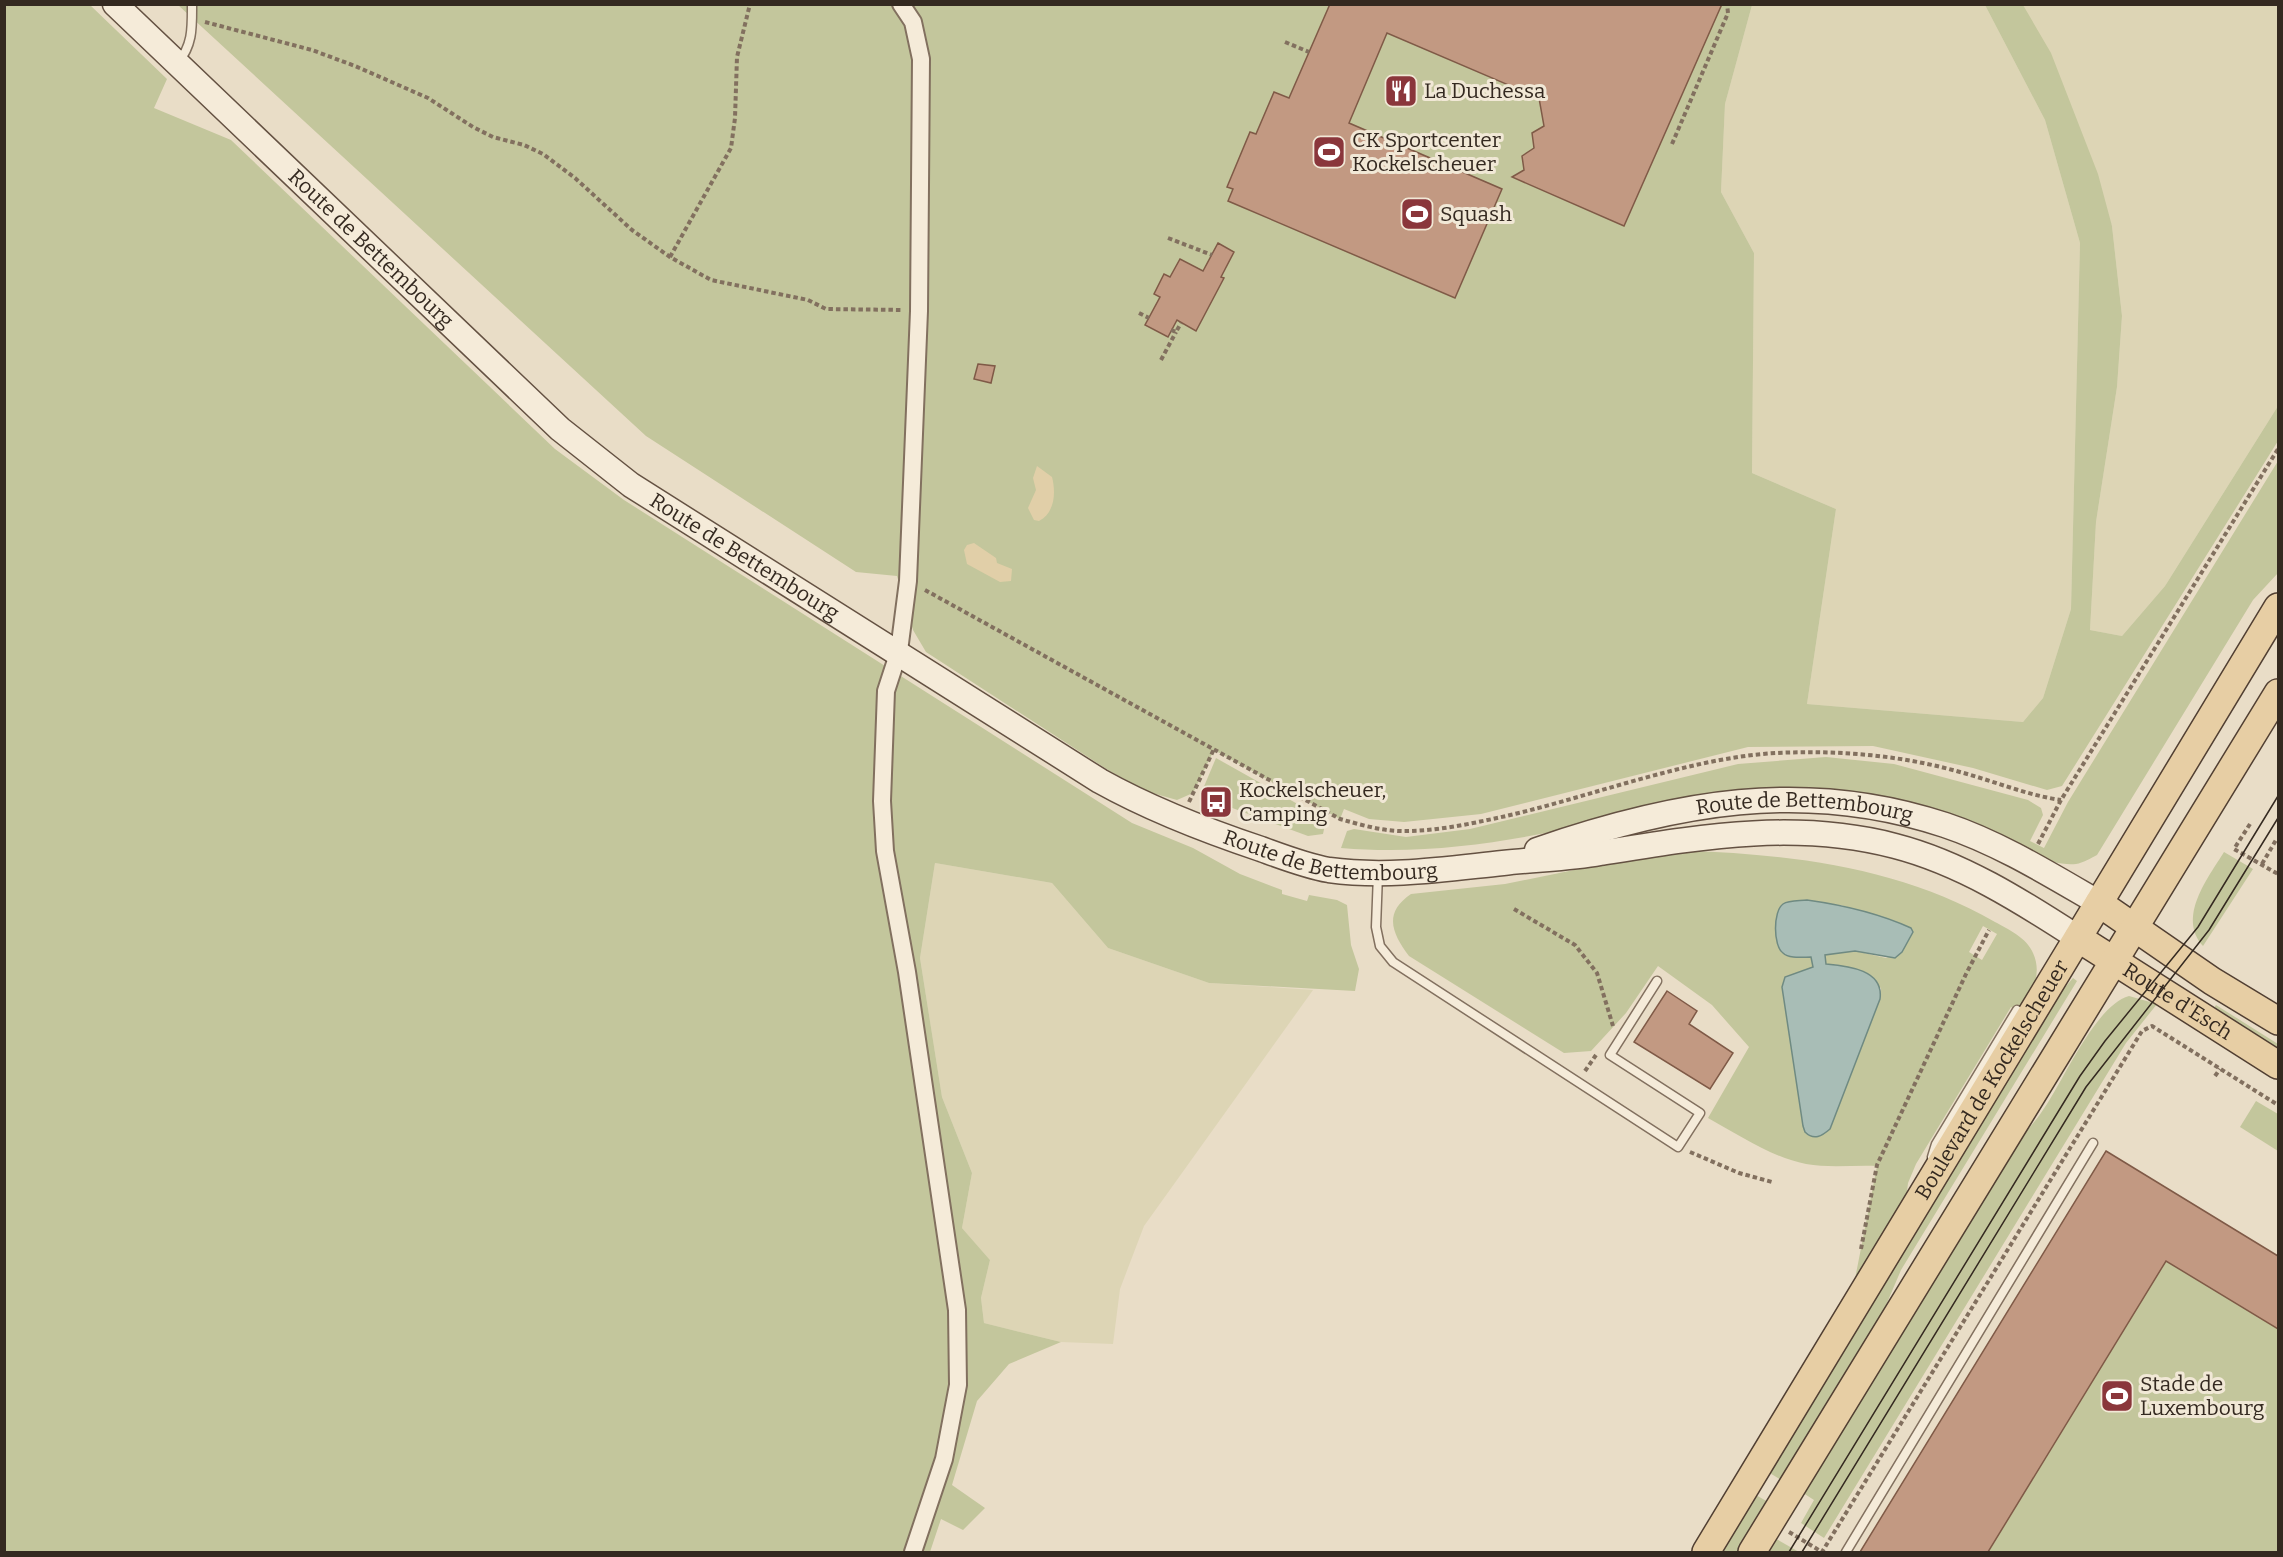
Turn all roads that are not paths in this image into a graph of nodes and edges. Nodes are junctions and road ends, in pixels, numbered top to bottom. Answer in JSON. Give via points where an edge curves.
{"nodes":[{"id":1,"x":116,"y":4,"type":"edge"},
{"id":2,"x":192,"y":4,"type":"edge"},
{"id":3,"x":901,"y":4,"type":"edge"},
{"id":4,"x":177,"y":63,"type":"junction"},
{"id":5,"x":2278,"y":607,"type":"edge"},
{"id":6,"x":898,"y":651,"type":"junction"},
{"id":7,"x":2278,"y":693,"type":"edge"},
{"id":8,"x":1500,"y":863,"type":"junction"},
{"id":9,"x":1378,"y":873,"type":"junction"},
{"id":10,"x":2099,"y":903,"type":"junction"},
{"id":11,"x":2135,"y":926,"type":"junction"},
{"id":12,"x":2078,"y":938,"type":"junction"},
{"id":13,"x":2113,"y":961,"type":"junction"},
{"id":14,"x":1657,"y":981,"type":"dead end"},
{"id":15,"x":2016,"y":1010,"type":"dead end"},
{"id":16,"x":2278,"y":1021,"type":"edge"},
{"id":17,"x":2278,"y":1065,"type":"edge"},
{"id":18,"x":2094,"y":1143,"type":"dead end"},
{"id":19,"x":1905,"y":1224,"type":"junction"},
{"id":20,"x":913,"y":1552,"type":"edge"},
{"id":21,"x":1706,"y":1552,"type":"edge"},
{"id":22,"x":1752,"y":1552,"type":"edge"},
{"id":23,"x":1846,"y":1552,"type":"edge"}],
"edges":[{"from":1,"to":4,"type":"main road","name":"Route de Bettembourg"},
{"from":2,"to":4,"type":"lane","via":[[193,36]]},
{"from":3,"to":6,"type":"street","via":[[913,22],[921,59],[919,311],[908,580]]},
{"from":4,"to":6,"type":"main road","name":"Route de Bettembourg","via":[[560,429],[632,485]]},
{"from":5,"to":10,"type":"main road","name":"Boulevard de Kockelscheuer"},
{"from":6,"to":9,"type":"main road","name":"Route de Bettembourg","via":[[1100,781],[1180,821],[1311,866]]},
{"from":6,"to":20,"type":"street","via":[[886,691],[882,801],[885,851],[957,1310],[958,1374],[944,1459]]},
{"from":7,"to":11,"type":"main road","name":"Boulevard de Kockelscheuer"},
{"from":8,"to":9,"type":"main road","name":"Route de Bettembourg"},
{"from":8,"to":10,"type":"main road","name":"Route de Bettembourg","via":[[1596,830],[1642,819],[1741,801],[1796,798],[1853,803],[1945,825],[2022,860]]},
{"from":8,"to":12,"type":"main road","name":"Route de Bettembourg","via":[[1779,830],[1861,838],[1897,846],[1984,881]]},
{"from":9,"to":14,"type":"lane","via":[[1376,927],[1380,946],[1393,962],[1678,1147],[1700,1113],[1610,1054]]},
{"from":10,"to":11,"type":"main road","name":"Route d'Esch"},
{"from":10,"to":12,"type":"main road","name":"Boulevard de Kockelscheuer"},
{"from":11,"to":13,"type":"main road","name":"Boulevard de Kockelscheuer"},
{"from":11,"to":16,"type":"main road","name":"Route d'Esch","via":[[2212,981]]},
{"from":12,"to":13,"type":"main road","name":"Route d'Esch"},
{"from":12,"to":19,"type":"main road","name":"Boulevard de Kockelscheuer"},
{"from":13,"to":17,"type":"main road","name":"Route d'Esch"},
{"from":13,"to":22,"type":"main road","name":"Boulevard de Kockelscheuer"},
{"from":15,"to":19,"type":"lane","via":[[1936,1144]]},
{"from":18,"to":23,"type":"lane"},
{"from":19,"to":21,"type":"main road","name":"Boulevard de Kockelscheuer"}]}
